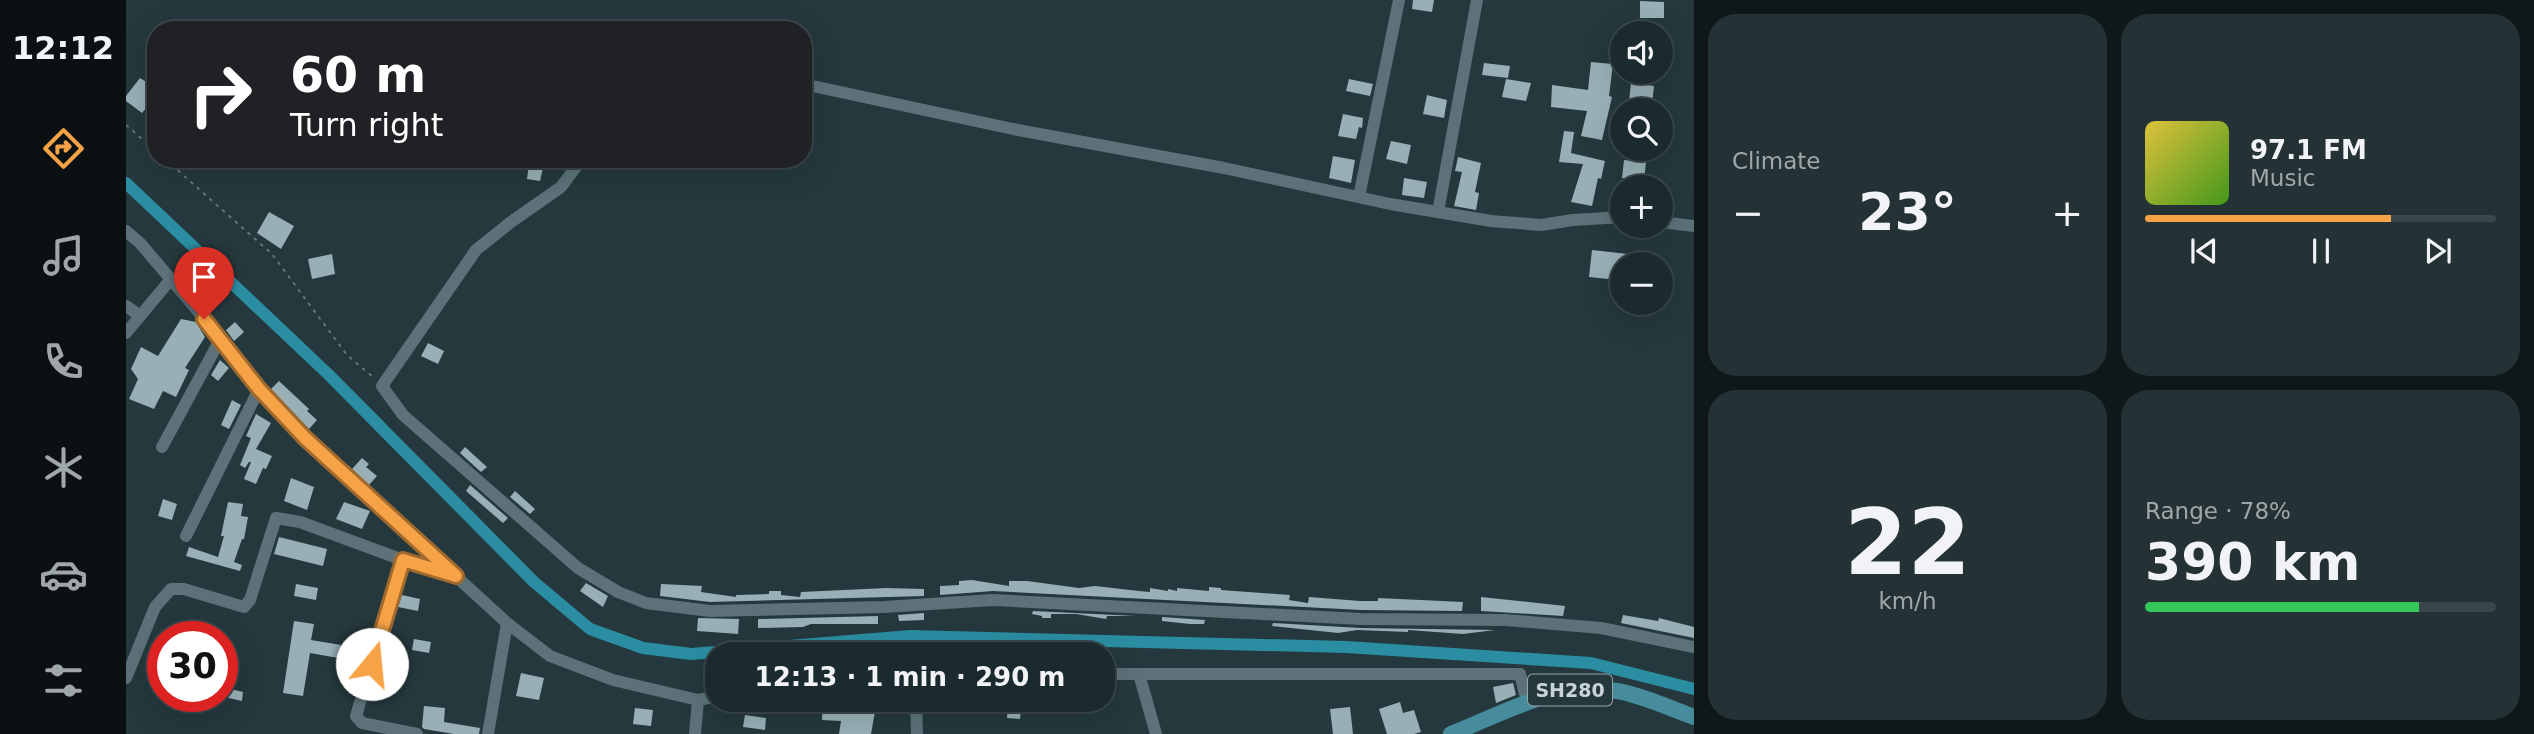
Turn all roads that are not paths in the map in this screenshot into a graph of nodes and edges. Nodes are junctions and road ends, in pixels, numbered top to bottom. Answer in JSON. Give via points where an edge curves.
{"nodes":[{"id":1,"x":1399,"y":0,"type":"edge"},
{"id":2,"x":1477,"y":0,"type":"edge"},
{"id":3,"x":812,"y":86,"type":"edge"},
{"id":4,"x":575,"y":168,"type":"edge"},
{"id":5,"x":1359,"y":197,"type":"junction"},
{"id":6,"x":1438,"y":212,"type":"junction"},
{"id":7,"x":1610,"y":218,"type":"edge"},
{"id":8,"x":1673,"y":223,"type":"edge"},
{"id":9,"x":1694,"y":226,"type":"edge"},
{"id":10,"x":126,"y":231,"type":"edge"},
{"id":11,"x":171,"y":279,"type":"junction"},
{"id":12,"x":126,"y":306,"type":"edge"},
{"id":13,"x":140,"y":316,"type":"junction"},
{"id":14,"x":126,"y":333,"type":"edge"},
{"id":15,"x":221,"y":338,"type":"junction"},
{"id":16,"x":259,"y":389,"type":"junction"},
{"id":17,"x":162,"y":447,"type":"dead end"},
{"id":18,"x":186,"y":536,"type":"dead end"},
{"id":19,"x":403,"y":560,"type":"junction"},
{"id":20,"x":456,"y":576,"type":"junction"},
{"id":21,"x":507,"y":623,"type":"junction"},
{"id":22,"x":1694,"y":647,"type":"edge"},
{"id":23,"x":1115,"y":674,"type":"edge"},
{"id":24,"x":1139,"y":674,"type":"junction"},
{"id":25,"x":126,"y":678,"type":"edge"},
{"id":26,"x":705,"y":698,"type":"edge"},
{"id":27,"x":698,"y":699,"type":"junction"},
{"id":28,"x":1527,"y":702,"type":"junction"},
{"id":29,"x":916,"y":712,"type":"edge"},
{"id":30,"x":1694,"y":716,"type":"edge"},
{"id":31,"x":1470,"y":730,"type":"edge"},
{"id":32,"x":417,"y":734,"type":"edge"},
{"id":33,"x":488,"y":734,"type":"edge"},
{"id":34,"x":695,"y":734,"type":"edge"},
{"id":35,"x":917,"y":734,"type":"edge"},
{"id":36,"x":1156,"y":734,"type":"edge"},
{"id":37,"x":1451,"y":734,"type":"edge"}],
"edges":[{"from":1,"to":5,"type":"street"},
{"from":2,"to":6,"type":"street"},
{"from":3,"to":5,"type":"street"},
{"from":4,"to":22,"type":"street","via":[[561,187],[476,250],[382,386],[403,415],[578,568],[618,592],[646,603],[710,611],[993,600],[1347,618],[1506,620],[1601,628]]},
{"from":5,"to":6,"type":"street"},
{"from":6,"to":7,"type":"street","via":[[1518,225]]},
{"from":8,"to":9,"type":"street"},
{"from":10,"to":11,"type":"street"},
{"from":11,"to":13,"type":"street"},
{"from":11,"to":15,"type":"street"},
{"from":12,"to":13,"type":"street"},
{"from":13,"to":14,"type":"street"},
{"from":15,"to":16,"type":"street"},
{"from":15,"to":17,"type":"street"},
{"from":16,"to":18,"type":"street"},
{"from":16,"to":20,"type":"street","via":[[305,438]]},
{"from":19,"to":20,"type":"street"},
{"from":19,"to":25,"type":"street","via":[[300,522],[276,518],[244,607],[171,589],[155,607]]},
{"from":19,"to":32,"type":"street","via":[[356,716],[362,723]]},
{"from":20,"to":21,"type":"street"},
{"from":21,"to":27,"type":"street","via":[[550,656],[613,680]]},
{"from":21,"to":33,"type":"street"},
{"from":23,"to":24,"type":"street"},
{"from":24,"to":28,"type":"street","via":[[1520,674]]},
{"from":24,"to":36,"type":"street"},
{"from":26,"to":27,"type":"street"},
{"from":27,"to":34,"type":"street"},
{"from":28,"to":30,"type":"main road","number":"SH280","via":[[1572,689],[1617,691]]},
{"from":28,"to":31,"type":"main road","number":"SH280"},
{"from":29,"to":35,"type":"street"},
{"from":31,"to":37,"type":"main road","number":"SH280"}]}
